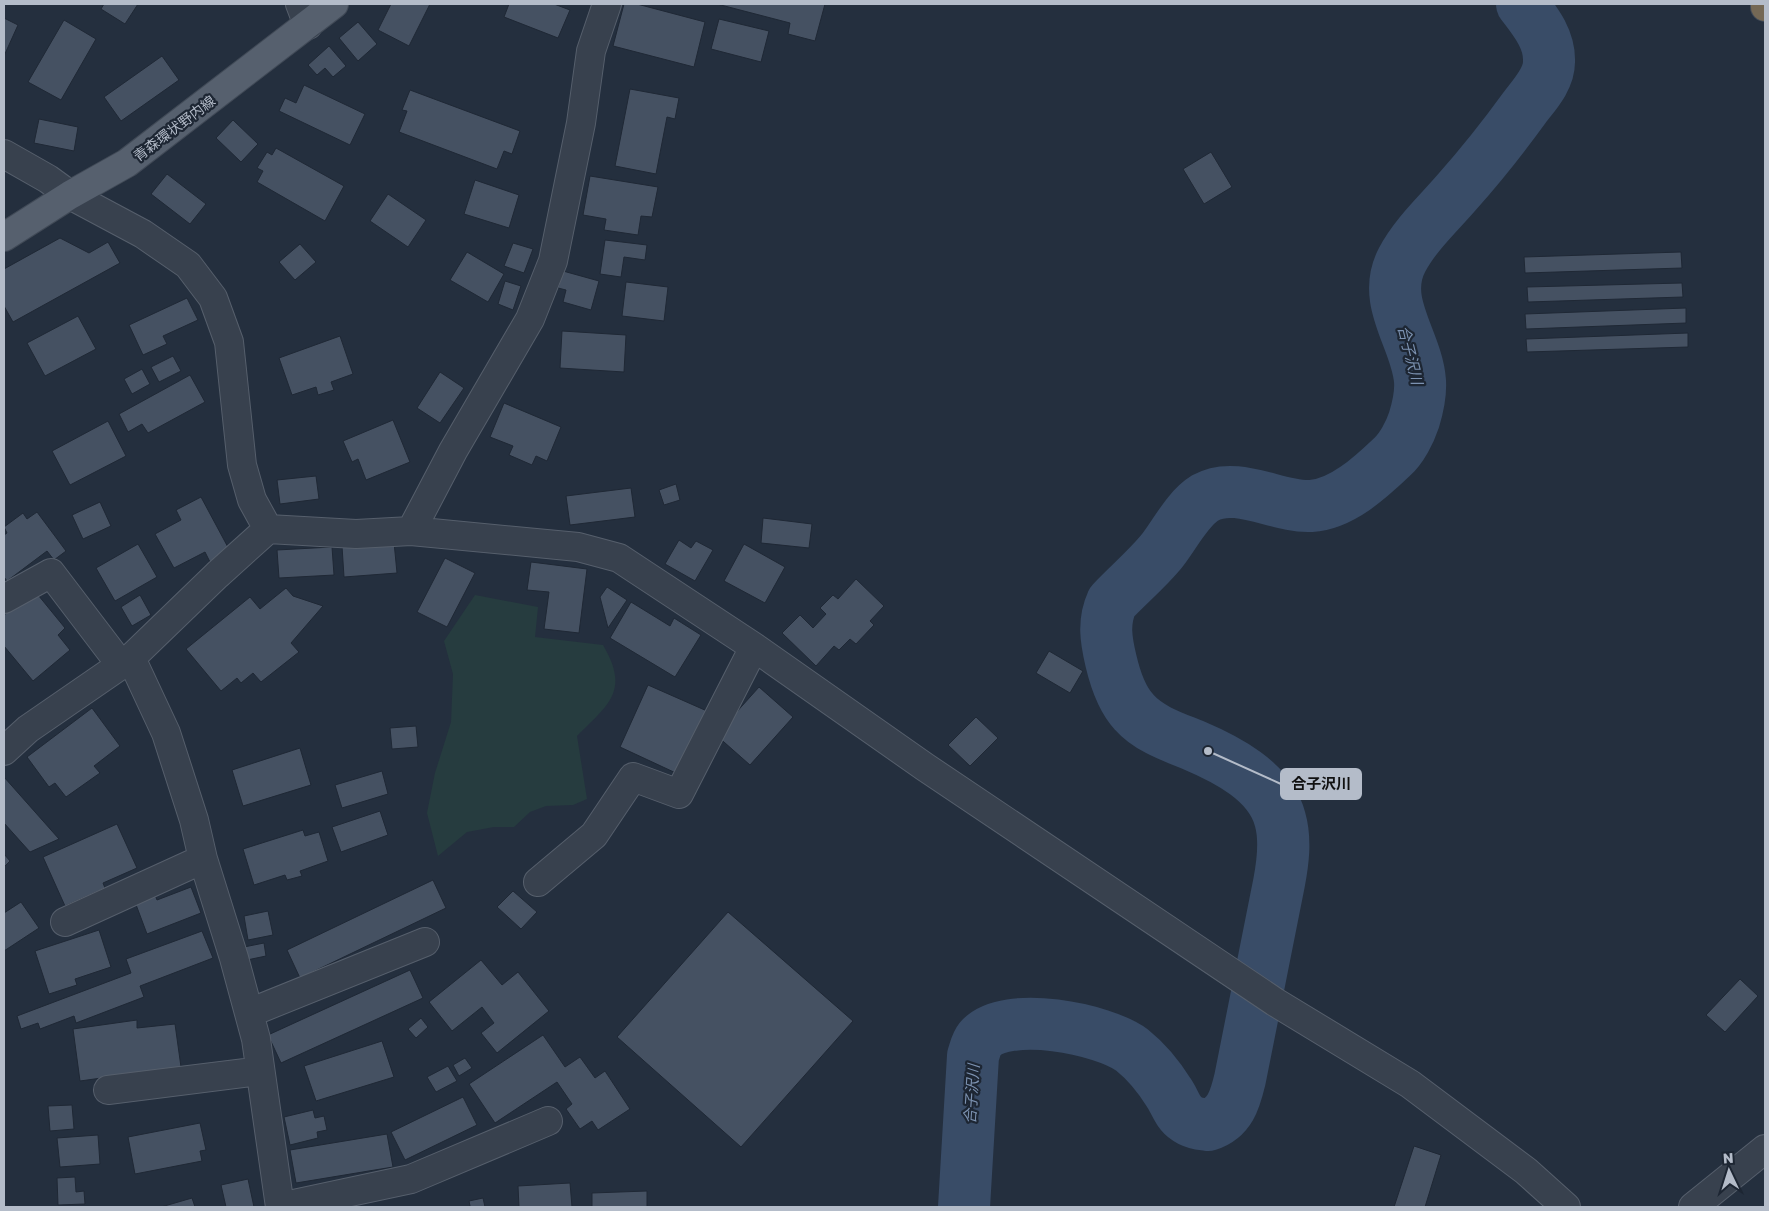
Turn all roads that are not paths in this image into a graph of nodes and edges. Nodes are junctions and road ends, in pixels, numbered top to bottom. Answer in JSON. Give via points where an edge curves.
{"nodes":[{"id":1,"x":334,"y":4,"type":"edge"},
{"id":2,"x":607,"y":4,"type":"edge"},
{"id":3,"x":304,"y":14,"type":"edge"},
{"id":4,"x":4,"y":154,"type":"edge"},
{"id":5,"x":70,"y":195,"type":"junction"},
{"id":6,"x":4,"y":237,"type":"edge"},
{"id":7,"x":268,"y":530,"type":"junction"},
{"id":8,"x":411,"y":531,"type":"junction"},
{"id":9,"x":4,"y":599,"type":"edge"},
{"id":10,"x":754,"y":648,"type":"junction"},
{"id":11,"x":126,"y":662,"type":"junction"},
{"id":12,"x":4,"y":751,"type":"edge"},
{"id":13,"x":203,"y":859,"type":"junction"},
{"id":14,"x":538,"y":882,"type":"dead end"},
{"id":15,"x":65,"y":922,"type":"dead end"},
{"id":16,"x":425,"y":942,"type":"dead end"},
{"id":17,"x":249,"y":1014,"type":"junction"},
{"id":18,"x":260,"y":1071,"type":"junction"},
{"id":19,"x":108,"y":1090,"type":"dead end"},
{"id":20,"x":548,"y":1121,"type":"dead end"},
{"id":21,"x":1765,"y":1149,"type":"edge"},
{"id":22,"x":280,"y":1207,"type":"edge"},
{"id":23,"x":1566,"y":1207,"type":"edge"},
{"id":24,"x":1693,"y":1207,"type":"edge"}],
"edges":[{"from":1,"to":3,"type":"main road","name":"青森環状野内線"},
{"from":2,"to":8,"type":"street","via":[[591,51],[581,123],[553,261],[530,319],[453,451]]},
{"from":3,"to":5,"type":"main road","name":"青森環状野内線","via":[[127,163]]},
{"from":4,"to":5,"type":"street"},
{"from":5,"to":6,"type":"main road","name":"青森環状野内線"},
{"from":5,"to":7,"type":"street","via":[[143,234],[188,265],[213,298],[229,342],[242,465],[252,500]]},
{"from":7,"to":8,"type":"street","via":[[356,534]]},
{"from":7,"to":11,"type":"street"},
{"from":8,"to":10,"type":"street","via":[[578,547],[618,558]]},
{"from":9,"to":11,"type":"street","via":[[51,573]]},
{"from":10,"to":14,"type":"street","via":[[679,794],[633,777],[594,836]]},
{"from":10,"to":23,"type":"street","via":[[1275,1002],[1410,1084],[1526,1171]]},
{"from":11,"to":12,"type":"street","via":[[28,729]]},
{"from":11,"to":13,"type":"street","via":[[166,733]]},
{"from":13,"to":15,"type":"street"},
{"from":13,"to":17,"type":"street"},
{"from":16,"to":17,"type":"street"},
{"from":17,"to":18,"type":"street"},
{"from":18,"to":19,"type":"street"},
{"from":18,"to":22,"type":"street"},
{"from":20,"to":22,"type":"street","via":[[411,1179]]},
{"from":21,"to":24,"type":"street"}]}
